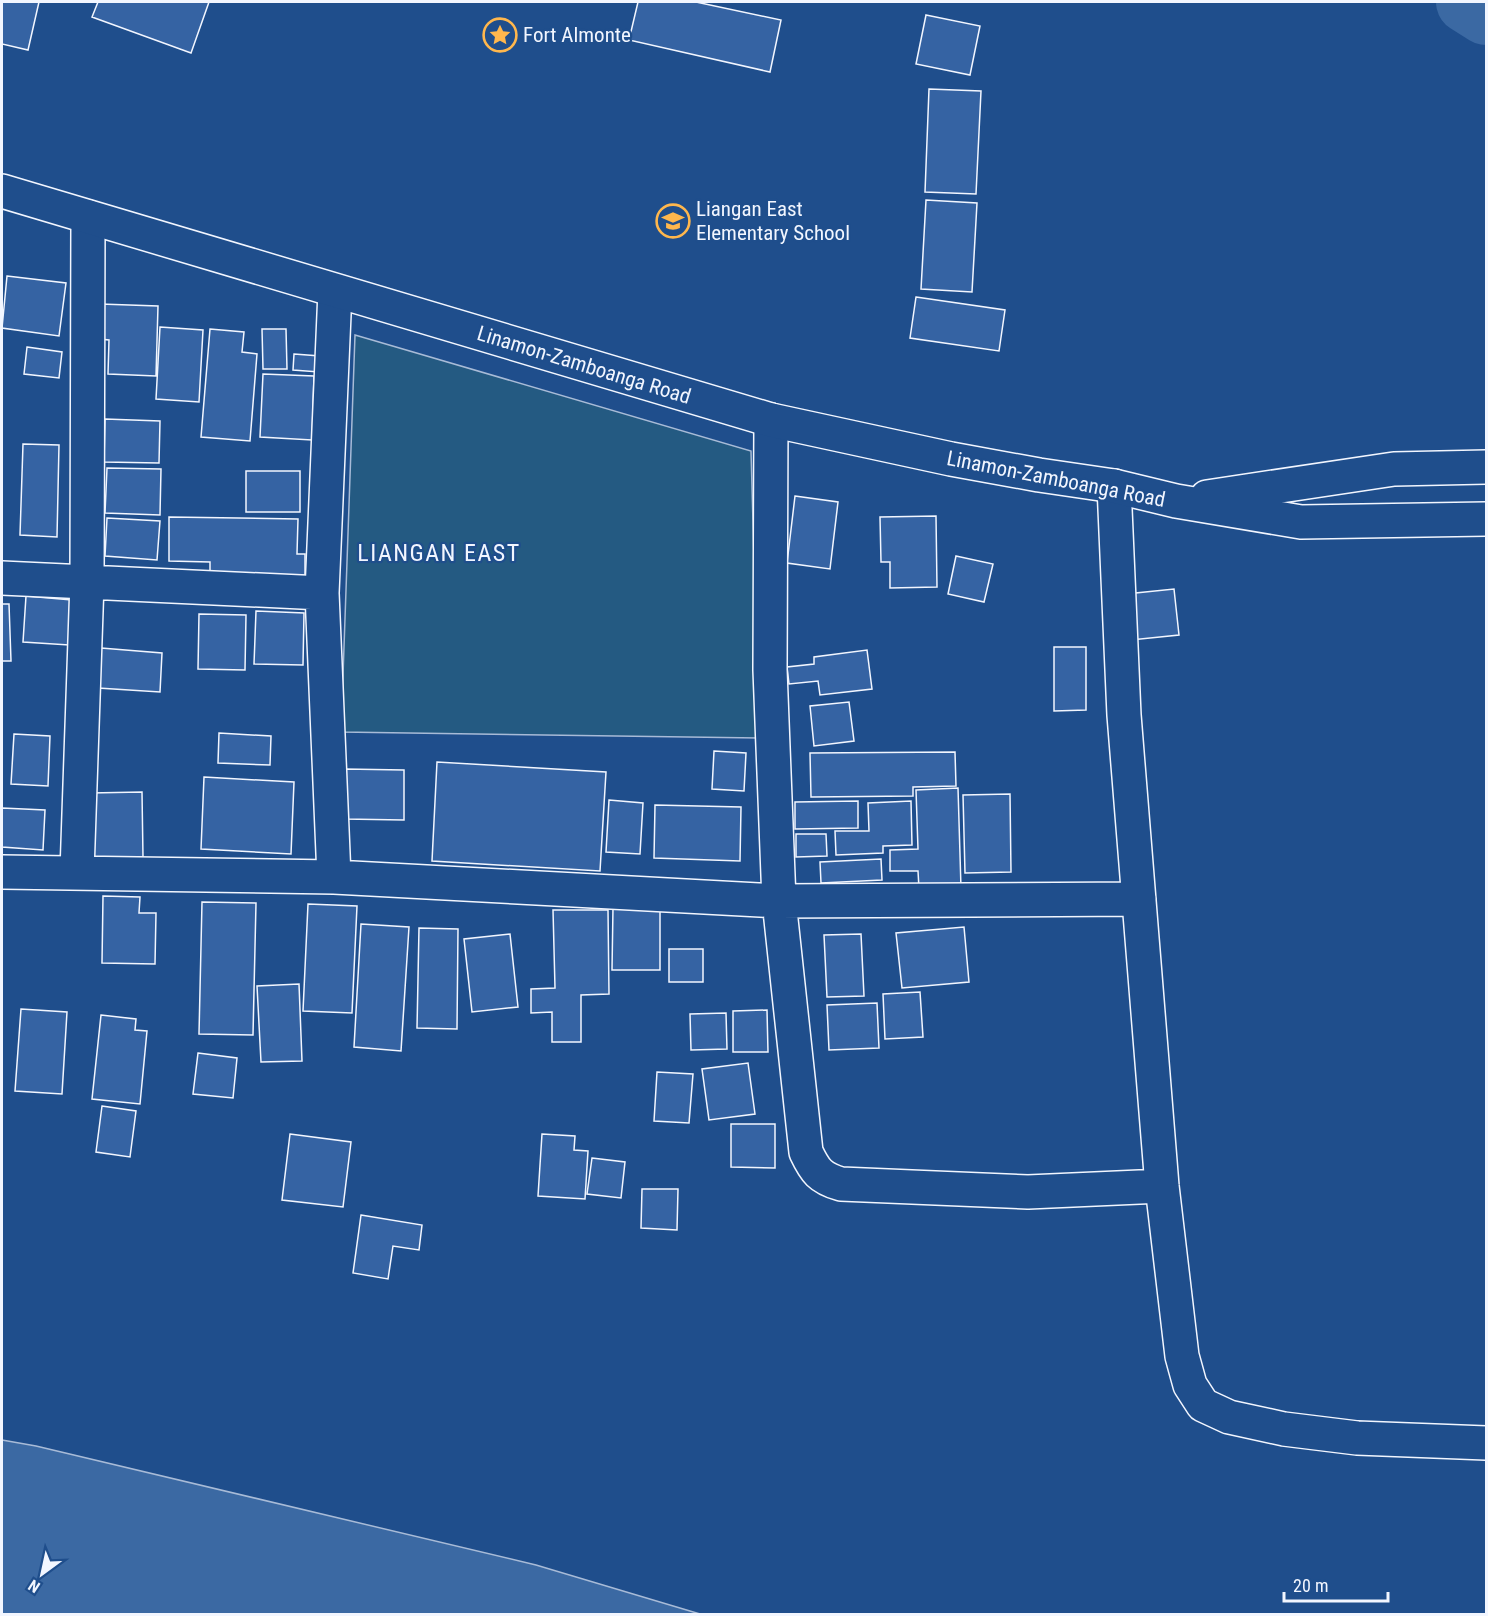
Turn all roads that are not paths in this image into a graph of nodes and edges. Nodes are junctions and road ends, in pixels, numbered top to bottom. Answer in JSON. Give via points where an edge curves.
{"nodes":[{"id":1,"x":2,"y":191,"type":"edge"},
{"id":2,"x":88,"y":217,"type":"junction"},
{"id":3,"x":334,"y":291,"type":"junction"},
{"id":4,"x":771,"y":420,"type":"junction"},
{"id":5,"x":1486,"y":467,"type":"edge"},
{"id":6,"x":1114,"y":486,"type":"junction"},
{"id":7,"x":1176,"y":501,"type":"junction"},
{"id":8,"x":1486,"y":519,"type":"edge"},
{"id":9,"x":2,"y":578,"type":"edge"},
{"id":10,"x":87,"y":582,"type":"junction"},
{"id":11,"x":322,"y":593,"type":"junction"},
{"id":12,"x":2,"y":872,"type":"edge"},
{"id":13,"x":77,"y":872,"type":"junction"},
{"id":14,"x":334,"y":877,"type":"junction"},
{"id":15,"x":1139,"y":899,"type":"junction"},
{"id":16,"x":779,"y":901,"type":"junction"},
{"id":17,"x":1162,"y":1186,"type":"junction"},
{"id":18,"x":1486,"y":1443,"type":"edge"}],
"edges":[{"from":1,"to":2,"type":"main road","name":"Linamon-Zamboanga Road"},
{"from":2,"to":3,"type":"main road","name":"Linamon-Zamboanga Road"},
{"from":2,"to":10,"type":"main road"},
{"from":3,"to":4,"type":"main road","name":"Linamon-Zamboanga Road"},
{"from":3,"to":11,"type":"main road"},
{"from":4,"to":6,"type":"main road","name":"Linamon-Zamboanga Road","via":[[1039,476]]},
{"from":4,"to":16,"type":"main road","via":[[770,670]]},
{"from":5,"to":7,"type":"main road","name":"Linamon-Zamboanga Road","via":[[1394,469]]},
{"from":6,"to":7,"type":"main road","name":"Linamon-Zamboanga Road"},
{"from":6,"to":15,"type":"main road","via":[[1124,715]]},
{"from":7,"to":8,"type":"main road","name":"Linamon-Zamboanga Road","via":[[1301,522]]},
{"from":9,"to":10,"type":"main road"},
{"from":10,"to":11,"type":"main road"},
{"from":10,"to":13,"type":"main road"},
{"from":11,"to":14,"type":"main road"},
{"from":12,"to":13,"type":"main road"},
{"from":13,"to":14,"type":"main road"},
{"from":14,"to":16,"type":"main road"},
{"from":15,"to":16,"type":"main road"},
{"from":15,"to":17,"type":"main road"},
{"from":16,"to":17,"type":"main road","via":[[806,1152],[824,1179],[841,1184],[1028,1192]]},
{"from":17,"to":18,"type":"main road","via":[[1182,1356],[1190,1386],[1203,1405],[1228,1417],[1284,1430],[1357,1438]]}]}
